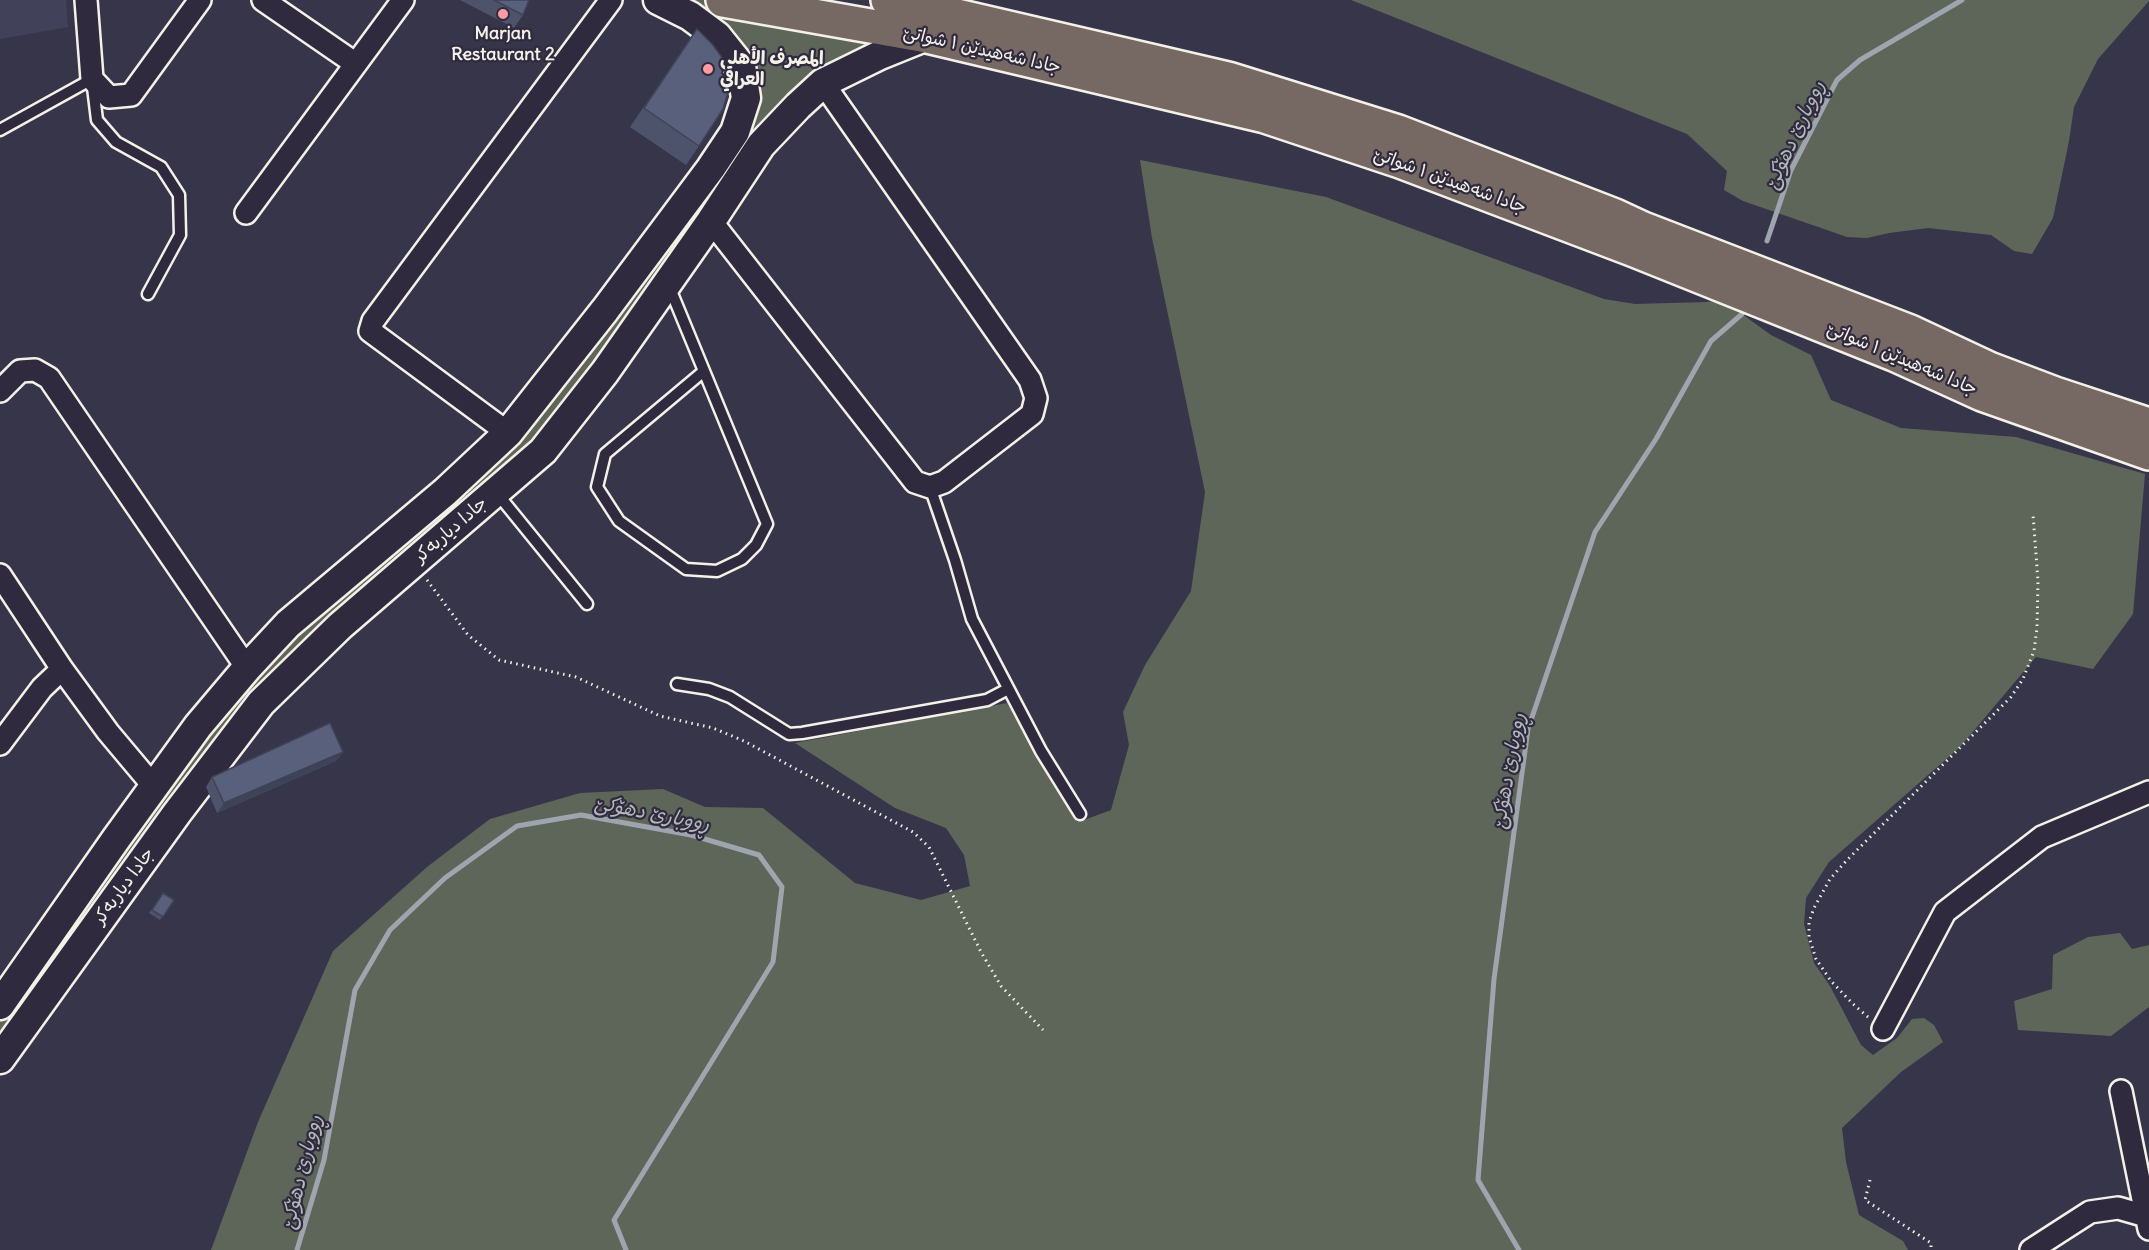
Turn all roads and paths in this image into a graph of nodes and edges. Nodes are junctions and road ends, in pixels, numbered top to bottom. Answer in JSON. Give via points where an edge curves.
{"nodes":[{"id":1,"x":86,"y":0,"type":"edge"},
{"id":2,"x":200,"y":0,"type":"edge"},
{"id":3,"x":263,"y":0,"type":"edge"},
{"id":4,"x":403,"y":0,"type":"edge"},
{"id":5,"x":611,"y":0,"type":"edge"},
{"id":6,"x":658,"y":0,"type":"edge"},
{"id":7,"x":723,"y":0,"type":"edge"},
{"id":8,"x":888,"y":0,"type":"edge"},
{"id":9,"x":928,"y":15,"type":"edge"},
{"id":10,"x":356,"y":64,"type":"junction"},
{"id":11,"x":92,"y":79,"type":"junction"},
{"id":12,"x":823,"y":83,"type":"junction"},
{"id":13,"x":0,"y":130,"type":"edge"},
{"id":14,"x":246,"y":213,"type":"dead end"},
{"id":15,"x":711,"y":221,"type":"junction"},
{"id":16,"x":634,"y":272,"type":"junction"},
{"id":17,"x":665,"y":287,"type":"junction"},
{"id":18,"x":148,"y":294,"type":"dead end"},
{"id":19,"x":1902,"y":343,"type":"junction"},
{"id":20,"x":704,"y":371,"type":"junction"},
{"id":21,"x":0,"y":391,"type":"edge"},
{"id":22,"x":2149,"y":424,"type":"edge"},
{"id":23,"x":508,"y":433,"type":"junction"},
{"id":24,"x":2149,"y":453,"type":"edge"},
{"id":25,"x":930,"y":487,"type":"junction"},
{"id":26,"x":496,"y":491,"type":"junction"},
{"id":27,"x":2033,"y":514,"type":"dead end"},
{"id":28,"x":414,"y":562,"type":"junction"},
{"id":29,"x":0,"y":575,"type":"edge"},
{"id":30,"x":587,"y":604,"type":"dead end"},
{"id":31,"x":247,"y":668,"type":"junction"},
{"id":32,"x":62,"y":669,"type":"junction"},
{"id":33,"x":677,"y":684,"type":"dead end"},
{"id":34,"x":1008,"y":689,"type":"junction"},
{"id":35,"x":0,"y":744,"type":"edge"},
{"id":36,"x":155,"y":788,"type":"junction"},
{"id":37,"x":2149,"y":792,"type":"edge"},
{"id":38,"x":1080,"y":814,"type":"dead end"},
{"id":39,"x":0,"y":1005,"type":"edge"},
{"id":40,"x":1883,"y":1029,"type":"joint"},
{"id":41,"x":1043,"y":1030,"type":"dead end"},
{"id":42,"x":0,"y":1059,"type":"edge"},
{"id":43,"x":2121,"y":1091,"type":"dead end"},
{"id":44,"x":1870,"y":1180,"type":"dead end"},
{"id":45,"x":2148,"y":1222,"type":"edge"},
{"id":46,"x":1931,"y":1250,"type":"edge"},
{"id":47,"x":2031,"y":1250,"type":"edge"}],
"edges":[{"from":1,"to":11,"type":"street"},
{"from":2,"to":11,"type":"street","via":[[131,95],[109,97]]},
{"from":3,"to":10,"type":"street"},
{"from":4,"to":10,"type":"street"},
{"from":5,"to":23,"type":"street","via":[[373,321],[370,331]]},
{"from":6,"to":16,"type":"main road","name":"جادا دیاربه‌كر","via":[[690,16],[717,36],[741,66],[746,98],[735,132]]},
{"from":7,"to":9,"type":"main road","name":"جادا شەهیدێن ١ شواتێ"},
{"from":8,"to":9,"type":"main road","name":"جادا شەهیدێن ١ شواتێ"},
{"from":9,"to":12,"type":"main road","name":"جادا دیاربه‌كر","via":[[880,55]]},
{"from":9,"to":19,"type":"main road","name":"جادا شەهیدێن ١ شواتێ","via":[[1265,116],[1637,239]]},
{"from":10,"to":14,"type":"street"},
{"from":11,"to":13,"type":"lane"},
{"from":11,"to":18,"type":"lane","via":[[97,120],[116,142],[160,167],[178,195],[180,236]]},
{"from":12,"to":15,"type":"main road","name":"جادا دیاربه‌كر","via":[[761,145]]},
{"from":12,"to":25,"type":"street","via":[[1030,380],[1036,398],[1032,414],[944,482]]},
{"from":15,"to":17,"type":"main road","name":"جادا دیاربه‌كر"},
{"from":15,"to":25,"type":"street","via":[[915,482]]},
{"from":16,"to":17,"type":"main road"},
{"from":16,"to":23,"type":"main road","name":"جادا دیاربه‌كر"},
{"from":17,"to":20,"type":"lane"},
{"from":17,"to":26,"type":"main road","name":"جادا دیاربه‌كر","via":[[543,451]]},
{"from":19,"to":22,"type":"main road","name":"جادا شەهیدێن ١ شواتێ"},
{"from":19,"to":24,"type":"main road","name":"جادا شەهیدێن ١ شواتێ","via":[[1982,394]]},
{"from":20,"to":20,"type":"lane","via":[[767,524],[756,545],[742,559],[717,571],[686,569],[619,521],[597,487],[605,454]]},
{"from":21,"to":31,"type":"street","via":[[20,371],[35,369],[49,378]]},
{"from":23,"to":31,"type":"main road","name":"جادا دیاربه‌كر","via":[[446,492],[288,624]]},
{"from":25,"to":34,"type":"lane","via":[[972,619]]},
{"from":26,"to":28,"type":"main road","name":"جادا دیاربه‌كر"},
{"from":26,"to":30,"type":"lane"},
{"from":27,"to":40,"type":"path","via":[[2037,628],[2034,651],[2023,679],[2011,697],[1841,866],[1824,889],[1809,922],[1816,959],[1831,981]]},
{"from":28,"to":41,"type":"path","via":[[468,635],[499,660],[576,677],[660,716],[713,728],[913,831],[929,847],[1001,986]]},
{"from":28,"to":42,"type":"main road","name":"جادا دیاربه‌كر","via":[[339,626],[261,703]]},
{"from":29,"to":32,"type":"street"},
{"from":31,"to":36,"type":"main road","name":"جادا دیاربه‌كر","via":[[198,726]]},
{"from":32,"to":35,"type":"street","via":[[42,688]]},
{"from":32,"to":36,"type":"street"},
{"from":33,"to":34,"type":"lane","via":[[730,697],[789,734],[987,700]]},
{"from":34,"to":38,"type":"lane"},
{"from":36,"to":39,"type":"main road","name":"جادا دیاربه‌كر"},
{"from":37,"to":40,"type":"street","via":[[2042,837],[1945,912]]},
{"from":43,"to":45,"type":"street"},
{"from":44,"to":46,"type":"path","via":[[1866,1200],[1931,1243]]},
{"from":45,"to":47,"type":"street","via":[[2118,1208],[2090,1212]]}]}
